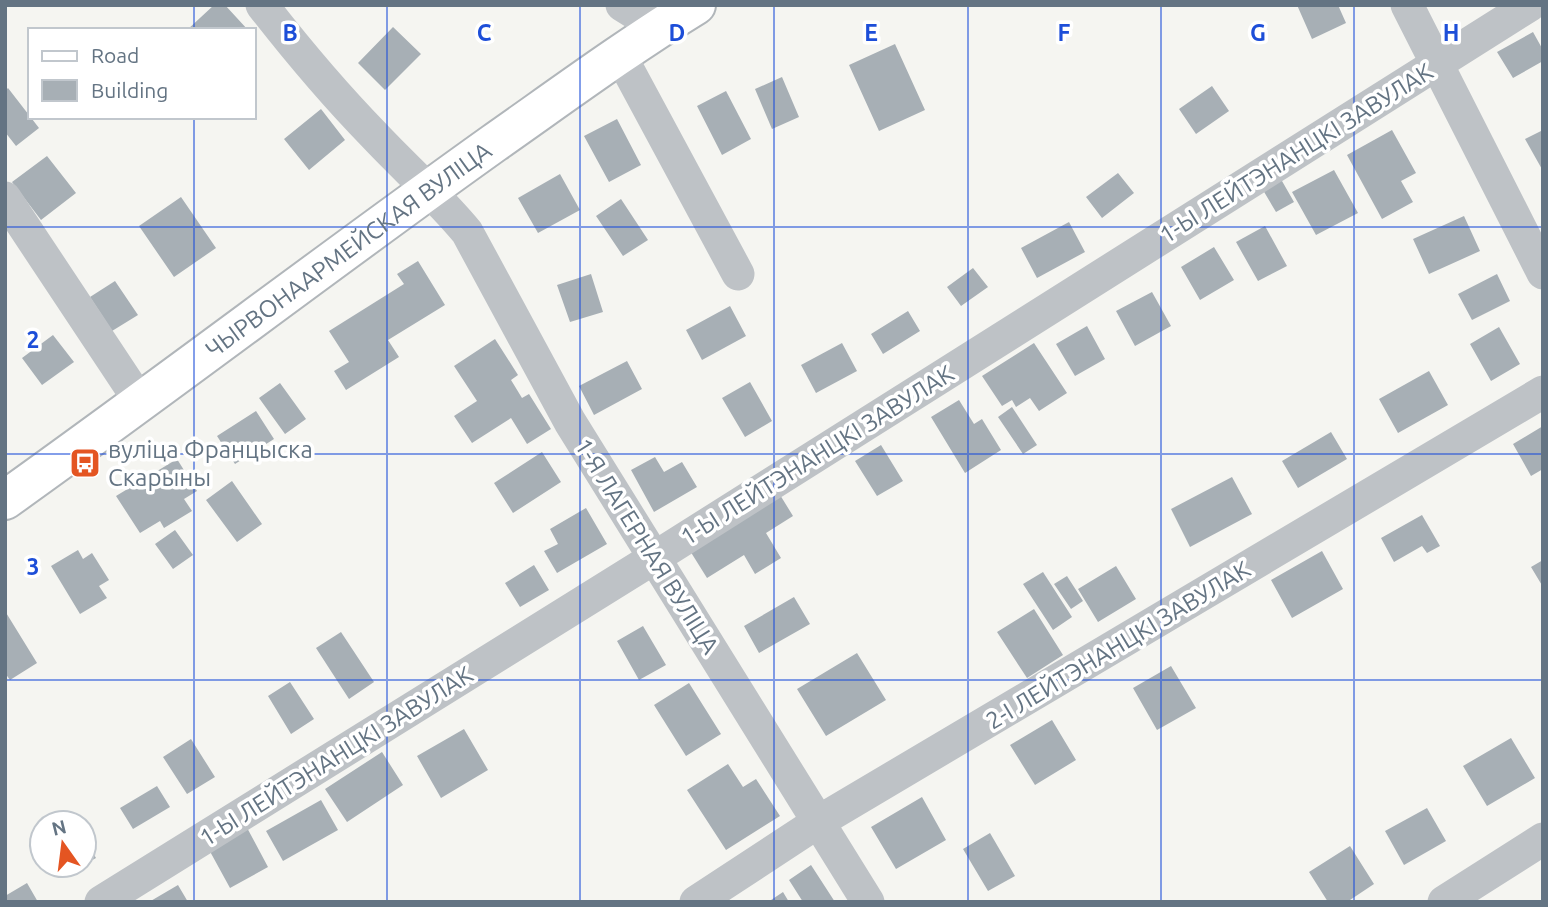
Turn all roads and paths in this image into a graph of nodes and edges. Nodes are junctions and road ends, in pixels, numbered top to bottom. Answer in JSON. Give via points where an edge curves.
{"nodes":[{"id":1,"x":262,"y":5,"type":"edge"},
{"id":2,"x":622,"y":5,"type":"edge"},
{"id":3,"x":696,"y":5,"type":"edge"},
{"id":4,"x":1407,"y":5,"type":"edge"},
{"id":5,"x":1530,"y":5,"type":"edge"},
{"id":6,"x":659,"y":28,"type":"junction"},
{"id":7,"x":620,"y":55,"type":"junction"},
{"id":8,"x":1438,"y":64,"type":"junction"},
{"id":9,"x":428,"y":190,"type":"junction"},
{"id":10,"x":5,"y":198,"type":"edge"},
{"id":11,"x":1543,"y":273,"type":"edge"},
{"id":12,"x":738,"y":274,"type":"dead end"},
{"id":13,"x":1543,"y":392,"type":"edge"},
{"id":14,"x":141,"y":403,"type":"junction"},
{"id":15,"x":5,"y":500,"type":"edge"},
{"id":16,"x":654,"y":558,"type":"junction"},
{"id":17,"x":818,"y":822,"type":"junction"},
{"id":18,"x":1543,"y":839,"type":"edge"},
{"id":19,"x":101,"y":902,"type":"edge"},
{"id":20,"x":696,"y":902,"type":"edge"},
{"id":21,"x":868,"y":902,"type":"edge"},
{"id":22,"x":1444,"y":902,"type":"edge"}],
"edges":[{"from":1,"to":9,"type":"street","name":"1-Я ЛАГЕРНАЯ ВУЛІЦА","via":[[370,132]]},
{"from":2,"to":6,"type":"street"},
{"from":3,"to":6,"type":"main road","name":"ЧЫРВОНААРМЕЙСКАЯ ВУЛІЦА"},
{"from":4,"to":8,"type":"street"},
{"from":5,"to":8,"type":"street","name":"1-Ы ЛЕЙТЭНАНЦКІ ЗАВУЛАК"},
{"from":6,"to":7,"type":"main road","name":"ЧЫРВОНААРМЕЙСКАЯ ВУЛІЦА"},
{"from":7,"to":9,"type":"main road","name":"ЧЫРВОНААРМЕЙСКАЯ ВУЛІЦА"},
{"from":7,"to":12,"type":"street"},
{"from":8,"to":11,"type":"street"},
{"from":8,"to":16,"type":"street","name":"1-Ы ЛЕЙТЭНАНЦКІ ЗАВУЛАК"},
{"from":9,"to":14,"type":"main road","name":"ЧЫРВОНААРМЕЙСКАЯ ВУЛІЦА"},
{"from":9,"to":16,"type":"street","name":"1-Я ЛАГЕРНАЯ ВУЛІЦА","via":[[467,232],[570,422]]},
{"from":10,"to":14,"type":"street"},
{"from":13,"to":17,"type":"street","name":"2-І ЛЕЙТЭНАНЦКІ ЗАВУЛАК"},
{"from":14,"to":15,"type":"main road","name":"ЧЫРВОНААРМЕЙСКАЯ ВУЛІЦА"},
{"from":16,"to":17,"type":"street","name":"1-Я ЛАГЕРНАЯ ВУЛІЦА"},
{"from":16,"to":19,"type":"street","name":"1-Ы ЛЕЙТЭНАНЦКІ ЗАВУЛАК"},
{"from":17,"to":20,"type":"street","name":"2-І ЛЕЙТЭНАНЦКІ ЗАВУЛАК"},
{"from":17,"to":21,"type":"street","name":"1-Я ЛАГЕРНАЯ ВУЛІЦА"},
{"from":18,"to":22,"type":"street"}]}
